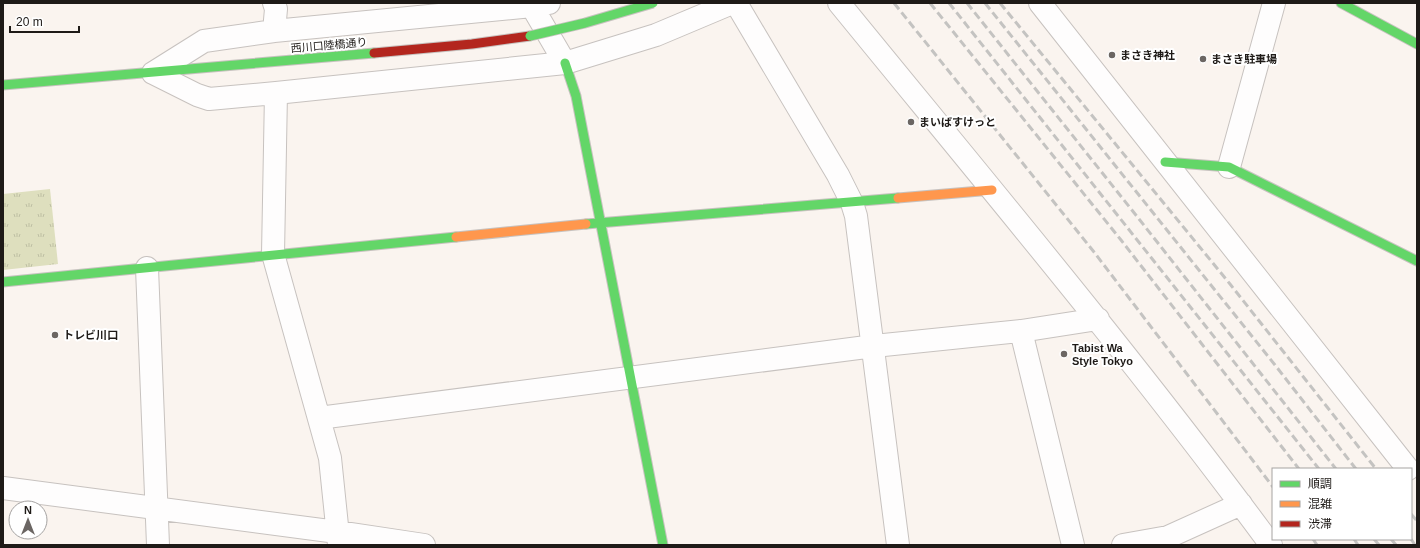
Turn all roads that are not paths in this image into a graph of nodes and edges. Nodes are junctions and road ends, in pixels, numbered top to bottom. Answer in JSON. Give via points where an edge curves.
{"nodes":[{"id":1,"x":274,"y":3,"type":"edge"},
{"id":2,"x":653,"y":3,"type":"edge"},
{"id":3,"x":732,"y":3,"type":"edge"},
{"id":4,"x":736,"y":3,"type":"edge"},
{"id":5,"x":839,"y":3,"type":"edge"},
{"id":6,"x":1040,"y":3,"type":"edge"},
{"id":7,"x":1274,"y":3,"type":"edge"},
{"id":8,"x":1341,"y":3,"type":"edge"},
{"id":9,"x":537,"y":4,"type":"edge"},
{"id":10,"x":274,"y":31,"type":"junction"},
{"id":11,"x":1417,"y":44,"type":"edge"},
{"id":12,"x":565,"y":63,"type":"junction"},
{"id":13,"x":152,"y":73,"type":"junction"},
{"id":14,"x":3,"y":85,"type":"edge"},
{"id":15,"x":276,"y":93,"type":"junction"},
{"id":16,"x":1165,"y":162,"type":"junction"},
{"id":17,"x":1229,"y":167,"type":"junction"},
{"id":18,"x":992,"y":190,"type":"junction"},
{"id":19,"x":852,"y":203,"type":"junction"},
{"id":20,"x":601,"y":223,"type":"junction"},
{"id":21,"x":273,"y":254,"type":"junction"},
{"id":22,"x":1417,"y":261,"type":"edge"},
{"id":23,"x":147,"y":268,"type":"junction"},
{"id":24,"x":3,"y":282,"type":"edge"},
{"id":25,"x":1098,"y":319,"type":"junction"},
{"id":26,"x":1021,"y":331,"type":"junction"},
{"id":27,"x":874,"y":346,"type":"junction"},
{"id":28,"x":631,"y":378,"type":"junction"},
{"id":29,"x":319,"y":418,"type":"junction"},
{"id":30,"x":1407,"y":468,"type":"edge"},
{"id":31,"x":3,"y":488,"type":"edge"},
{"id":32,"x":1241,"y":504,"type":"junction"},
{"id":33,"x":157,"y":508,"type":"junction"},
{"id":34,"x":338,"y":539,"type":"edge"},
{"id":35,"x":1168,"y":541,"type":"edge"},
{"id":36,"x":158,"y":545,"type":"edge"},
{"id":37,"x":424,"y":545,"type":"edge"},
{"id":38,"x":663,"y":545,"type":"edge"},
{"id":39,"x":898,"y":545,"type":"edge"},
{"id":40,"x":1073,"y":545,"type":"edge"},
{"id":41,"x":1123,"y":545,"type":"edge"},
{"id":42,"x":1271,"y":545,"type":"edge"}],
"edges":[{"from":1,"to":10,"type":"street"},
{"from":2,"to":13,"type":"street","name":"西川口陸橋通り","bridge":true,"via":[[530,36],[472,44]]},
{"from":3,"to":12,"type":"street","via":[[656,35]]},
{"from":4,"to":19,"type":"street"},
{"from":5,"to":18,"type":"street"},
{"from":6,"to":16,"type":"street"},
{"from":7,"to":17,"type":"street"},
{"from":8,"to":11,"type":"street"},
{"from":9,"to":10,"type":"street"},
{"from":9,"to":12,"type":"street"},
{"from":10,"to":13,"type":"street","via":[[204,41]]},
{"from":12,"to":15,"type":"street"},
{"from":12,"to":20,"type":"street","via":[[576,96]]},
{"from":13,"to":14,"type":"street","name":"西川口陸橋通り"},
{"from":13,"to":15,"type":"street","via":[[208,99]]},
{"from":15,"to":21,"type":"street"},
{"from":16,"to":17,"type":"street"},
{"from":16,"to":30,"type":"street"},
{"from":17,"to":22,"type":"street"},
{"from":18,"to":19,"type":"street"},
{"from":18,"to":25,"type":"street"},
{"from":19,"to":20,"type":"street"},
{"from":19,"to":27,"type":"street"},
{"from":20,"to":21,"type":"street"},
{"from":20,"to":28,"type":"street"},
{"from":21,"to":23,"type":"street"},
{"from":21,"to":29,"type":"street"},
{"from":23,"to":24,"type":"street"},
{"from":23,"to":33,"type":"street"},
{"from":25,"to":26,"type":"street"},
{"from":25,"to":32,"type":"street"},
{"from":26,"to":27,"type":"street"},
{"from":26,"to":40,"type":"street"},
{"from":27,"to":28,"type":"street"},
{"from":27,"to":39,"type":"street"},
{"from":28,"to":29,"type":"street"},
{"from":28,"to":38,"type":"street"},
{"from":29,"to":34,"type":"street","via":[[330,458]]},
{"from":31,"to":33,"type":"street"},
{"from":32,"to":35,"type":"street"},
{"from":32,"to":42,"type":"street"},
{"from":33,"to":34,"type":"street"},
{"from":33,"to":36,"type":"street"},
{"from":34,"to":37,"type":"street"},
{"from":35,"to":41,"type":"street"}]}
